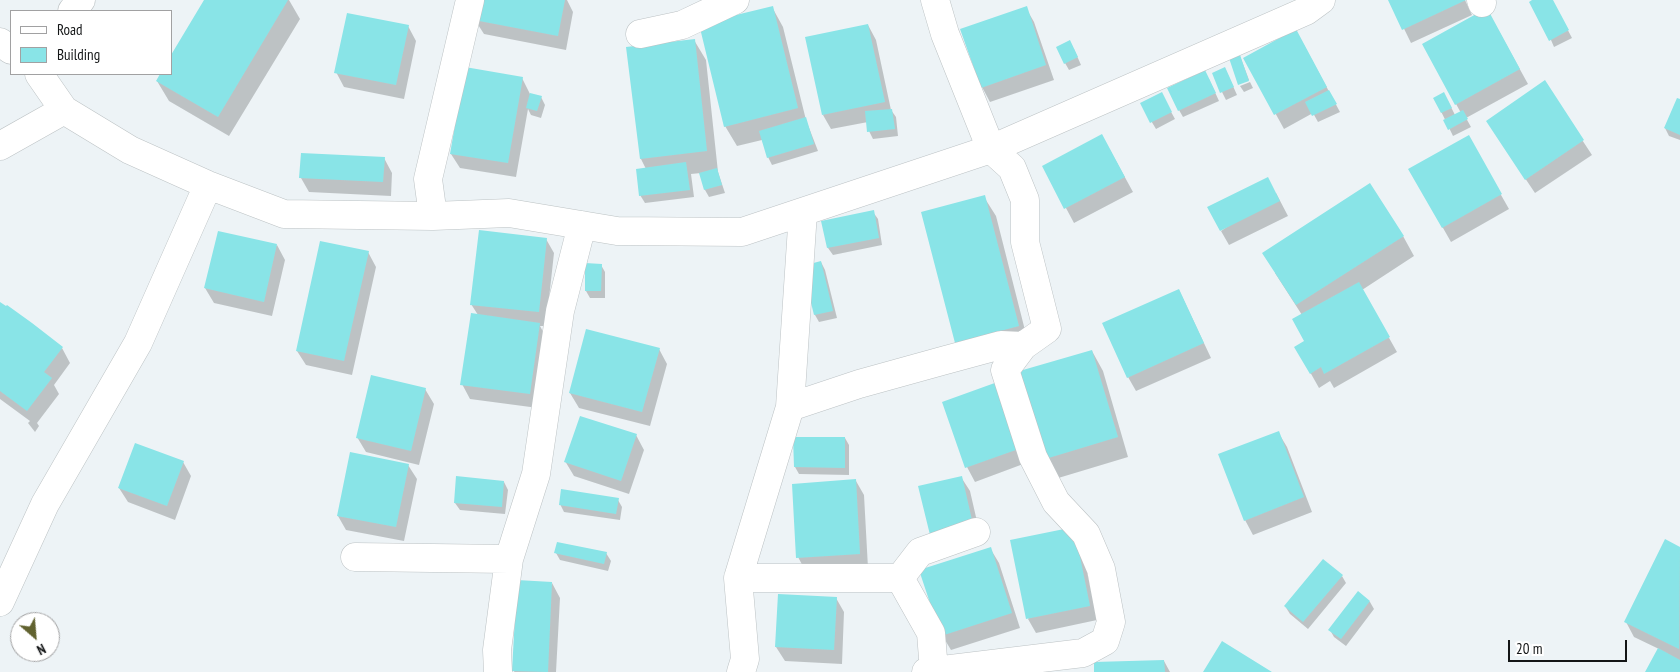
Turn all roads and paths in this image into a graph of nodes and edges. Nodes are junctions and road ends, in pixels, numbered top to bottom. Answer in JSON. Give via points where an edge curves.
{"nodes":[{"id":1,"x":81,"y":0,"type":"edge"},
{"id":2,"x":470,"y":0,"type":"edge"},
{"id":3,"x":735,"y":0,"type":"edge"},
{"id":4,"x":935,"y":0,"type":"edge"},
{"id":5,"x":1320,"y":0,"type":"edge"},
{"id":6,"x":73,"y":10,"type":"edge"},
{"id":7,"x":640,"y":34,"type":"dead end"},
{"id":8,"x":39,"y":75,"type":"edge"},
{"id":9,"x":64,"y":110,"type":"junction"},
{"id":10,"x":0,"y":146,"type":"edge"},
{"id":11,"x":992,"y":149,"type":"junction"},
{"id":12,"x":208,"y":185,"type":"junction"},
{"id":13,"x":803,"y":212,"type":"junction"},
{"id":14,"x":433,"y":216,"type":"junction"},
{"id":15,"x":582,"y":225,"type":"junction"},
{"id":16,"x":1023,"y":346,"type":"junction"},
{"id":17,"x":790,"y":407,"type":"junction"},
{"id":18,"x":976,"y":532,"type":"dead end"},
{"id":19,"x":355,"y":557,"type":"dead end"},
{"id":20,"x":509,"y":559,"type":"junction"},
{"id":21,"x":738,"y":578,"type":"junction"},
{"id":22,"x":900,"y":578,"type":"junction"},
{"id":23,"x":0,"y":602,"type":"edge"},
{"id":24,"x":748,"y":668,"type":"edge"},
{"id":25,"x":930,"y":671,"type":"edge"},
{"id":26,"x":498,"y":672,"type":"edge"}],
"edges":[{"from":1,"to":6,"type":"street"},
{"from":2,"to":14,"type":"street","via":[[428,179]]},
{"from":3,"to":7,"type":"street","via":[[682,25]]},
{"from":4,"to":11,"type":"street","via":[[945,34]]},
{"from":5,"to":11,"type":"street","via":[[1306,11]]},
{"from":8,"to":9,"type":"street"},
{"from":9,"to":10,"type":"street"},
{"from":9,"to":12,"type":"street","via":[[130,150]]},
{"from":11,"to":13,"type":"street"},
{"from":11,"to":16,"type":"street","via":[[1012,168],[1025,200],[1025,242],[1047,329]]},
{"from":12,"to":14,"type":"street","via":[[284,214]]},
{"from":12,"to":23,"type":"street","via":[[138,343],[45,504]]},
{"from":13,"to":15,"type":"street","via":[[742,232],[617,231]]},
{"from":13,"to":17,"type":"street"},
{"from":14,"to":15,"type":"street","via":[[509,213]]},
{"from":15,"to":20,"type":"street","via":[[560,311],[536,474]]},
{"from":16,"to":17,"type":"street","via":[[1001,345],[859,384]]},
{"from":16,"to":25,"type":"street","via":[[1005,370],[1033,457],[1056,502],[1086,534],[1101,569],[1111,622],[1105,641],[1083,653]]},
{"from":17,"to":21,"type":"street"},
{"from":18,"to":22,"type":"street","via":[[920,552]]},
{"from":19,"to":20,"type":"street"},
{"from":20,"to":26,"type":"street","via":[[497,650]]},
{"from":21,"to":22,"type":"street"},
{"from":21,"to":24,"type":"street"},
{"from":22,"to":25,"type":"street","via":[[931,632]]}]}
